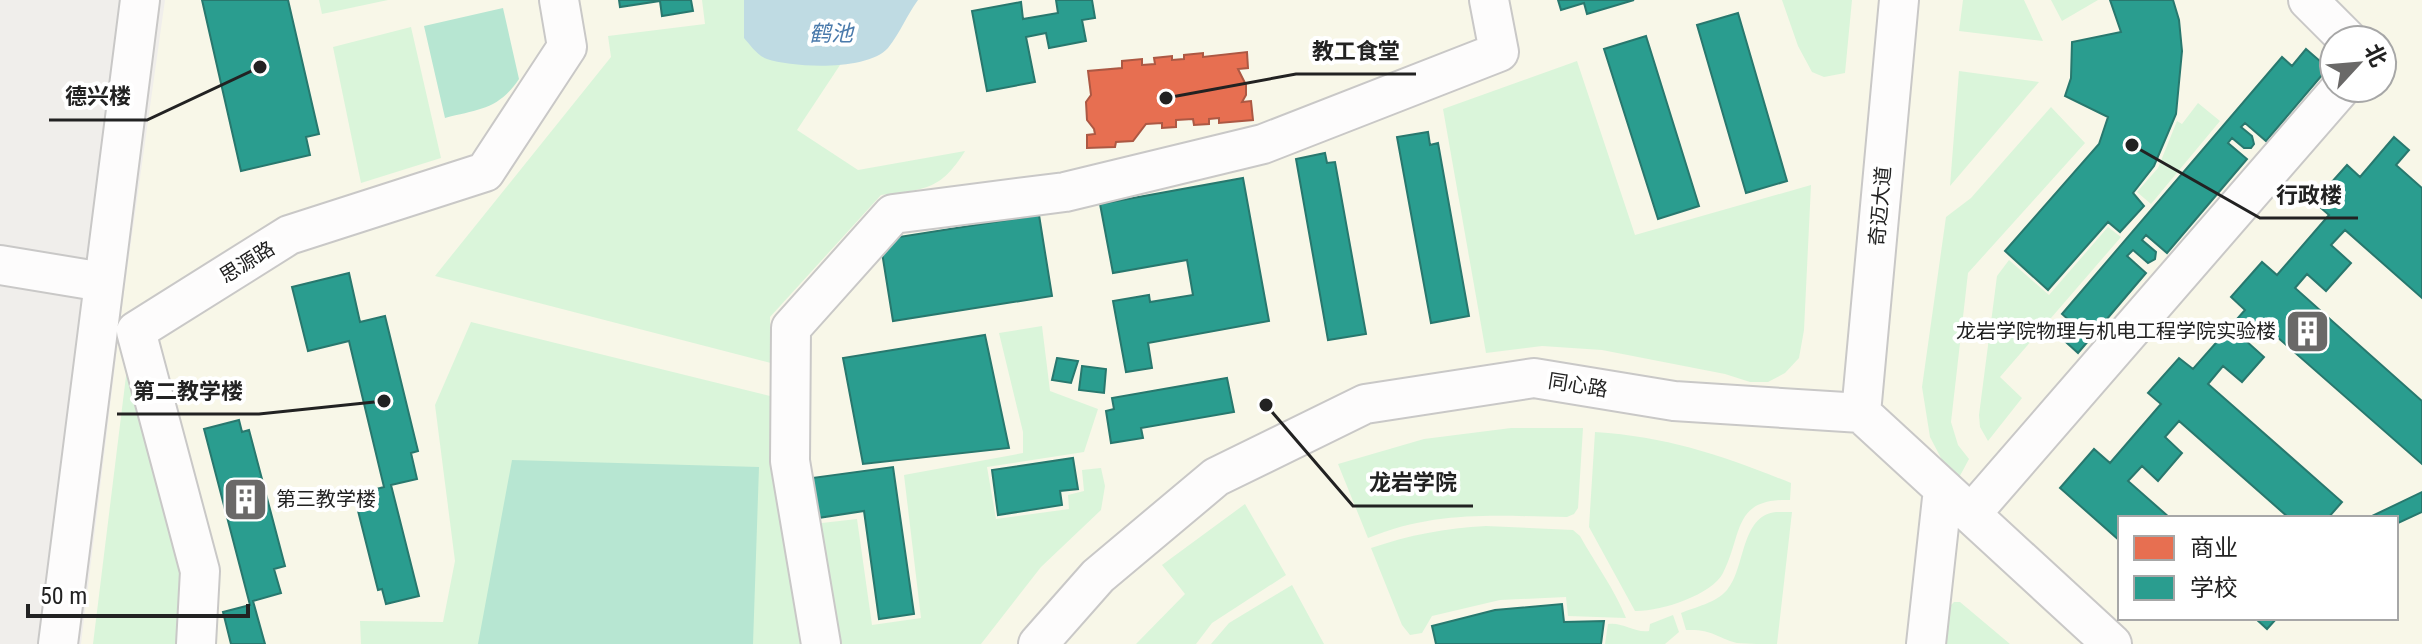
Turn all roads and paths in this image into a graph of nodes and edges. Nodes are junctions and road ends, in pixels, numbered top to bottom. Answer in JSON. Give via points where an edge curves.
{"nodes":[{"id":1,"x":140,"y":0,"type":"edge"},
{"id":2,"x":559,"y":0,"type":"edge"},
{"id":3,"x":1489,"y":0,"type":"edge"},
{"id":4,"x":1899,"y":0,"type":"edge"},
{"id":5,"x":2308,"y":0,"type":"edge"},
{"id":6,"x":2332,"y":24,"type":"edge"},
{"id":7,"x":2327,"y":104,"type":"edge"},
{"id":8,"x":0,"y":265,"type":"edge"},
{"id":9,"x":103,"y":282,"type":"junction"},
{"id":10,"x":1861,"y":413,"type":"junction"},
{"id":11,"x":1943,"y":489,"type":"junction"},
{"id":12,"x":1971,"y":514,"type":"junction"},
{"id":13,"x":58,"y":644,"type":"edge"},
{"id":14,"x":196,"y":644,"type":"edge"},
{"id":15,"x":821,"y":644,"type":"edge"},
{"id":16,"x":1038,"y":644,"type":"edge"},
{"id":17,"x":1926,"y":644,"type":"edge"},
{"id":18,"x":2112,"y":644,"type":"edge"}],
"edges":[{"from":1,"to":9,"type":"street"},
{"from":2,"to":14,"type":"street","name":"思源路","via":[[567,47],[485,172],[289,235],[136,331],[200,571]]},
{"from":3,"to":15,"type":"street","via":[[1499,52],[1263,144],[1065,192],[893,214],[791,328],[790,461]]},
{"from":4,"to":10,"type":"street","name":"奇迈大道"},
{"from":5,"to":6,"type":"street"},
{"from":7,"to":12,"type":"street"},
{"from":8,"to":9,"type":"street"},
{"from":9,"to":13,"type":"street"},
{"from":10,"to":11,"type":"street"},
{"from":10,"to":16,"type":"street","name":"同心路","via":[[1674,401],[1534,378],[1365,404],[1216,477],[1098,576]]},
{"from":11,"to":12,"type":"street"},
{"from":11,"to":17,"type":"street"},
{"from":12,"to":18,"type":"street"}]}
